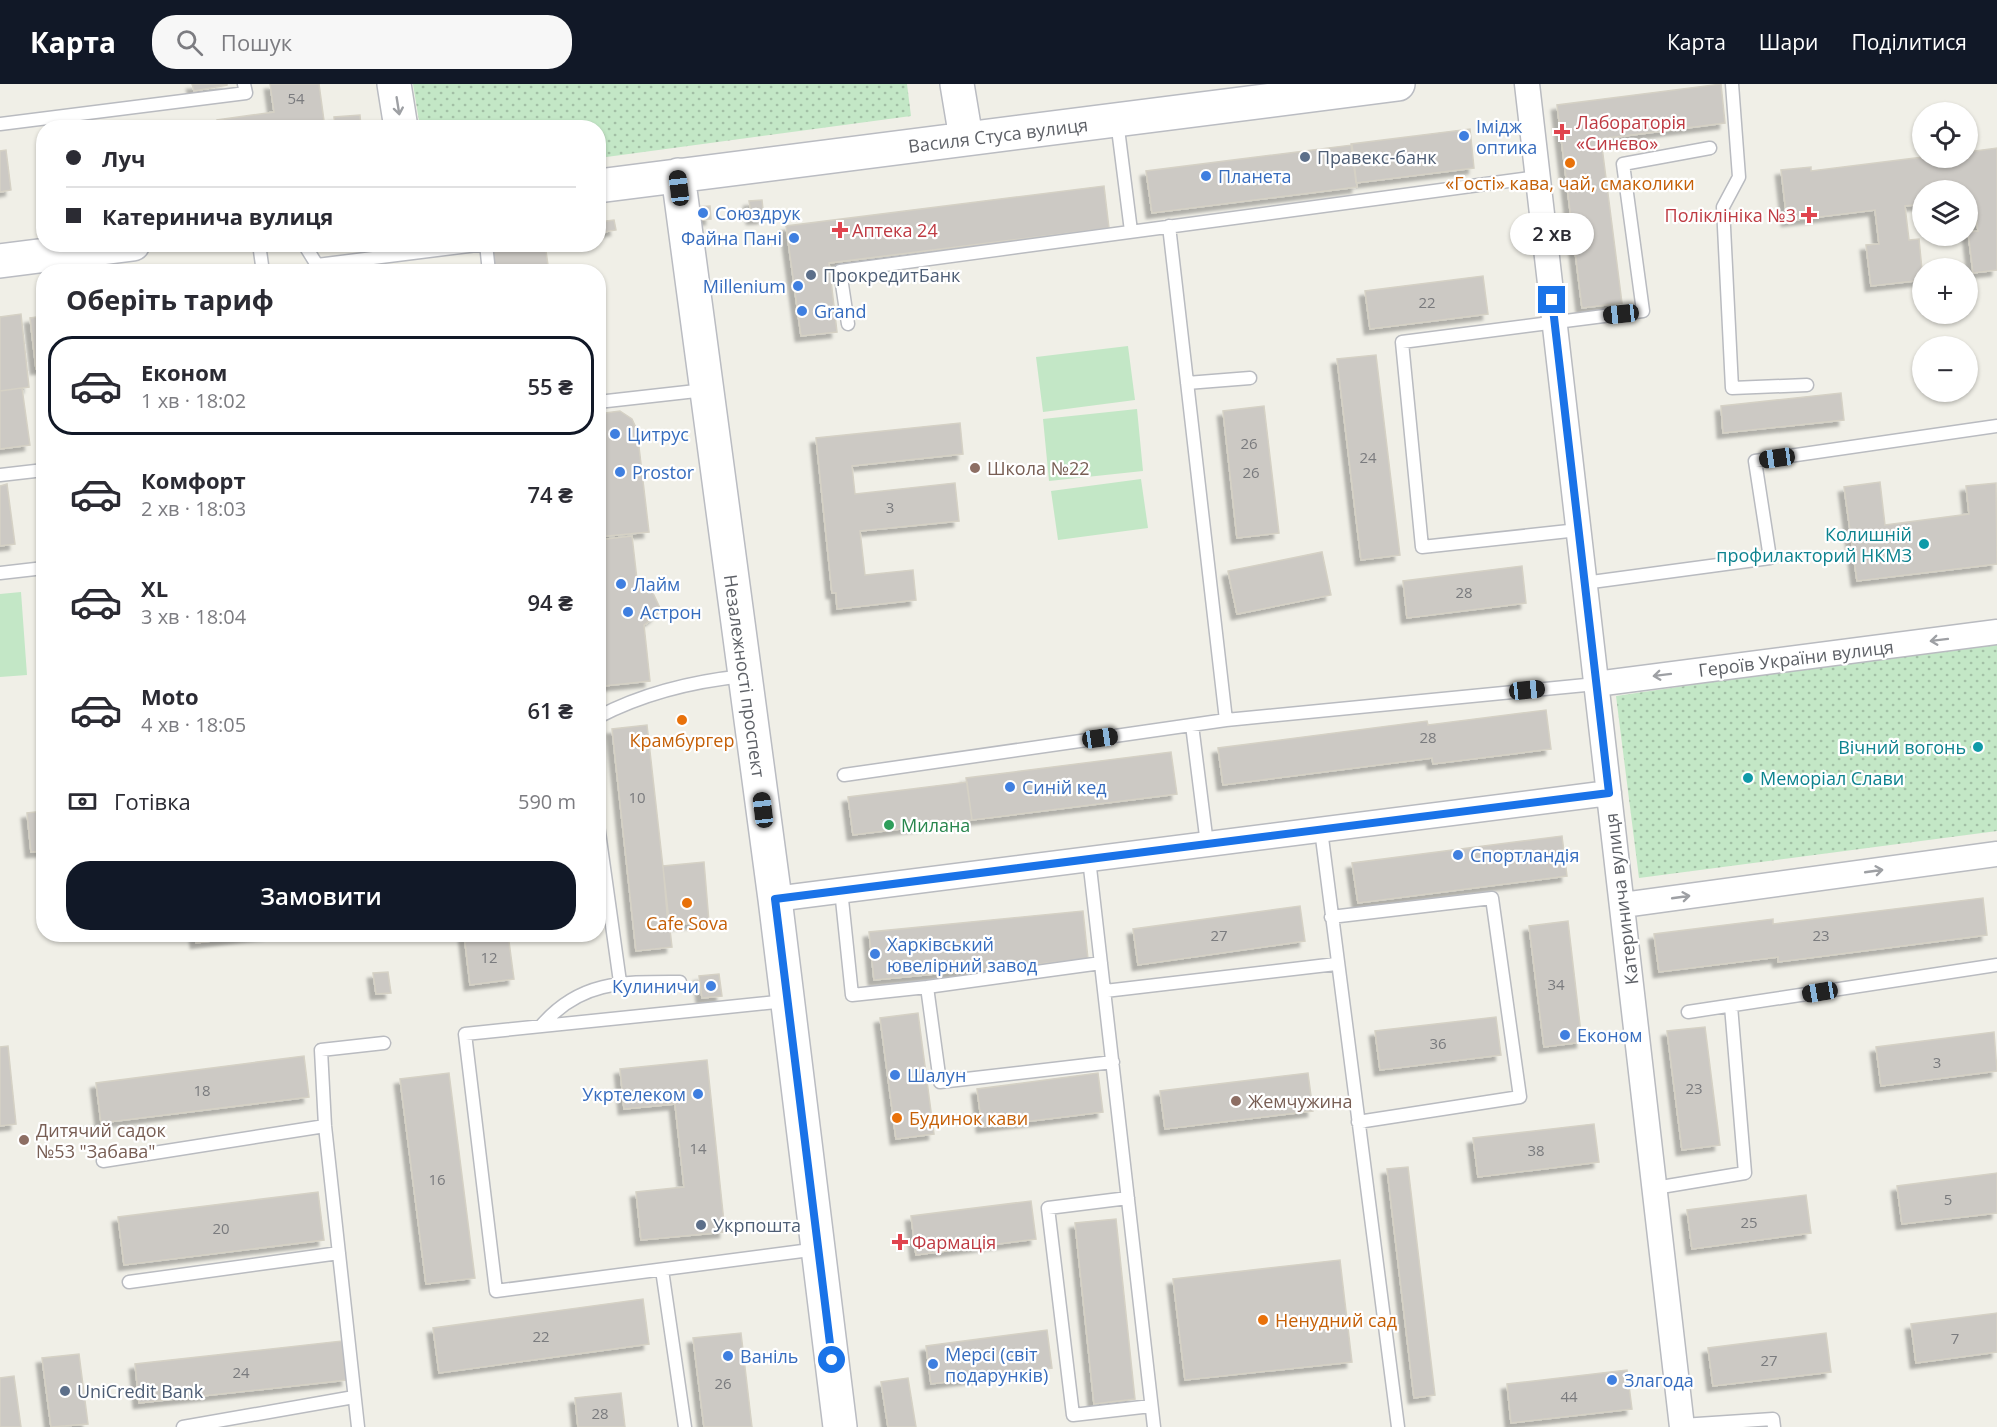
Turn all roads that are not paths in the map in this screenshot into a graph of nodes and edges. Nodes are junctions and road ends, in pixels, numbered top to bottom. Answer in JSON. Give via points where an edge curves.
{"nodes":[{"id":1,"x":244,"y":84,"type":"edge"},
{"id":2,"x":394,"y":84,"type":"edge"},
{"id":3,"x":957,"y":84,"type":"edge"},
{"id":4,"x":1398,"y":84,"type":"edge"},
{"id":5,"x":1527,"y":84,"type":"edge"},
{"id":6,"x":1732,"y":84,"type":"edge"},
{"id":7,"x":400,"y":120,"type":"edge"},
{"id":8,"x":1117,"y":120,"type":"junction"},
{"id":9,"x":0,"y":124,"type":"edge"},
{"id":10,"x":966,"y":138,"type":"junction"},
{"id":11,"x":1710,"y":148,"type":"dead end"},
{"id":12,"x":678,"y":176,"type":"junction"},
{"id":13,"x":1538,"y":177,"type":"junction"},
{"id":14,"x":606,"y":185,"type":"edge"},
{"id":15,"x":1169,"y":226,"type":"junction"},
{"id":16,"x":1131,"y":231,"type":"junction"},
{"id":17,"x":70,"y":252,"type":"edge"},
{"id":18,"x":430,"y":252,"type":"edge"},
{"id":19,"x":0,"y":261,"type":"edge"},
{"id":20,"x":346,"y":264,"type":"edge"},
{"id":21,"x":1555,"y":321,"type":"junction"},
{"id":22,"x":848,"y":324,"type":"dead end"},
{"id":23,"x":1250,"y":378,"type":"dead end"},
{"id":24,"x":1187,"y":383,"type":"junction"},
{"id":25,"x":1807,"y":385,"type":"dead end"},
{"id":26,"x":706,"y":390,"type":"junction"},
{"id":27,"x":606,"y":401,"type":"edge"},
{"id":28,"x":1997,"y":426,"type":"edge"},
{"id":29,"x":36,"y":471,"type":"edge"},
{"id":30,"x":0,"y":475,"type":"edge"},
{"id":31,"x":1578,"y":530,"type":"junction"},
{"id":32,"x":36,"y":569,"type":"edge"},
{"id":33,"x":0,"y":573,"type":"edge"},
{"id":34,"x":1584,"y":583,"type":"junction"},
{"id":35,"x":1997,"y":632,"type":"edge"},
{"id":36,"x":746,"y":676,"type":"junction"},
{"id":37,"x":1596,"y":684,"type":"junction"},
{"id":38,"x":606,"y":713,"type":"edge"},
{"id":39,"x":1226,"y":720,"type":"junction"},
{"id":40,"x":1192,"y":725,"type":"junction"},
{"id":41,"x":844,"y":775,"type":"dead end"},
{"id":42,"x":1609,"y":793,"type":"junction"},
{"id":43,"x":1321,"y":830,"type":"junction"},
{"id":44,"x":1207,"y":844,"type":"junction"},
{"id":45,"x":1997,"y":854,"type":"edge"},
{"id":46,"x":1089,"y":859,"type":"junction"},
{"id":47,"x":606,"y":882,"type":"edge"},
{"id":48,"x":842,"y":890,"type":"junction"},
{"id":49,"x":775,"y":899,"type":"junction"},
{"id":50,"x":1623,"y":905,"type":"junction"},
{"id":51,"x":1331,"y":917,"type":"junction"},
{"id":52,"x":1101,"y":963,"type":"junction"},
{"id":53,"x":1336,"y":964,"type":"junction"},
{"id":54,"x":1997,"y":965,"type":"edge"},
{"id":55,"x":620,"y":982,"type":"junction"},
{"id":56,"x":680,"y":982,"type":"dead end"},
{"id":57,"x":927,"y":987,"type":"junction"},
{"id":58,"x":1105,"y":991,"type":"junction"},
{"id":59,"x":788,"y":1001,"type":"junction"},
{"id":60,"x":1731,"y":1006,"type":"junction"},
{"id":61,"x":1688,"y":1012,"type":"dead end"},
{"id":62,"x":542,"y":1025,"type":"junction"},
{"id":63,"x":384,"y":1043,"type":"dead end"},
{"id":64,"x":1113,"y":1062,"type":"junction"},
{"id":65,"x":1358,"y":1122,"type":"junction"},
{"id":66,"x":325,"y":1126,"type":"junction"},
{"id":67,"x":104,"y":1161,"type":"dead end"},
{"id":68,"x":1655,"y":1188,"type":"junction"},
{"id":69,"x":1128,"y":1198,"type":"junction"},
{"id":70,"x":818,"y":1249,"type":"junction"},
{"id":71,"x":339,"y":1253,"type":"junction"},
{"id":72,"x":662,"y":1270,"type":"junction"},
{"id":73,"x":129,"y":1282,"type":"dead end"},
{"id":74,"x":354,"y":1397,"type":"junction"},
{"id":75,"x":1151,"y":1406,"type":"junction"},
{"id":76,"x":1682,"y":1426,"type":"edge"},
{"id":77,"x":183,"y":1427,"type":"edge"},
{"id":78,"x":358,"y":1427,"type":"edge"},
{"id":79,"x":685,"y":1427,"type":"edge"},
{"id":80,"x":840,"y":1427,"type":"edge"},
{"id":81,"x":1154,"y":1427,"type":"edge"},
{"id":82,"x":1398,"y":1427,"type":"edge"},
{"id":83,"x":1774,"y":1427,"type":"edge"}],
"edges":[{"from":1,"to":9,"type":"lane","via":[[246,93]]},
{"from":2,"to":7,"type":"street","one_way":true},
{"from":3,"to":10,"type":"street"},
{"from":4,"to":8,"type":"street","name":"Василя Стуса вулиця"},
{"from":5,"to":13,"type":"street","name":"Катеринича вулиця"},
{"from":6,"to":25,"type":"lane","via":[[1739,177],[1723,207],[1732,388]]},
{"from":8,"to":10,"type":"street","name":"Василя Стуса вулиця"},
{"from":8,"to":16,"type":"lane"},
{"from":10,"to":12,"type":"street","name":"Василя Стуса вулиця"},
{"from":11,"to":21,"type":"lane","via":[[1623,164],[1644,311]]},
{"from":12,"to":14,"type":"street","name":"Василя Стуса вулиця"},
{"from":12,"to":26,"type":"street","name":"Незалежності проспект"},
{"from":13,"to":15,"type":"lane"},
{"from":13,"to":21,"type":"street","name":"Катеринича вулиця"},
{"from":15,"to":16,"type":"lane"},
{"from":15,"to":24,"type":"lane"},
{"from":16,"to":22,"type":"lane","via":[[840,271]]},
{"from":17,"to":19,"type":"street"},
{"from":18,"to":20,"type":"lane"},
{"from":21,"to":31,"type":"street","name":"Катеринича вулиця"},
{"from":21,"to":31,"type":"lane","via":[[1402,342],[1422,547]]},
{"from":23,"to":24,"type":"lane"},
{"from":24,"to":39,"type":"lane"},
{"from":26,"to":27,"type":"lane"},
{"from":26,"to":36,"type":"street","name":"Незалежності проспект"},
{"from":28,"to":34,"type":"lane","via":[[1755,461],[1770,558]]},
{"from":29,"to":30,"type":"lane"},
{"from":31,"to":34,"type":"street","name":"Катеринича вулиця"},
{"from":32,"to":33,"type":"lane"},
{"from":34,"to":37,"type":"street","name":"Катеринича вулиця"},
{"from":35,"to":37,"type":"street","name":"Героїв України вулиця","one_way":true},
{"from":36,"to":38,"type":"lane","via":[[708,680]]},
{"from":36,"to":49,"type":"street","name":"Незалежності проспект"},
{"from":37,"to":39,"type":"lane"},
{"from":37,"to":42,"type":"street","name":"Катеринича вулиця"},
{"from":39,"to":40,"type":"lane"},
{"from":40,"to":41,"type":"lane"},
{"from":40,"to":44,"type":"lane"},
{"from":42,"to":43,"type":"street"},
{"from":42,"to":50,"type":"street","name":"Катеринича вулиця"},
{"from":43,"to":44,"type":"street"},
{"from":43,"to":51,"type":"lane"},
{"from":44,"to":46,"type":"street"},
{"from":50,"to":45,"type":"street","one_way":true},
{"from":46,"to":48,"type":"street"},
{"from":46,"to":52,"type":"lane"},
{"from":47,"to":55,"type":"lane"},
{"from":48,"to":49,"type":"street"},
{"from":48,"to":57,"type":"lane","via":[[852,994]]},
{"from":49,"to":59,"type":"street","name":"Незалежності проспект"},
{"from":50,"to":68,"type":"street","name":"Катеринича вулиця"},
{"from":51,"to":53,"type":"lane"},
{"from":51,"to":65,"type":"lane","via":[[1492,898],[1520,1097]]},
{"from":52,"to":57,"type":"lane"},
{"from":52,"to":58,"type":"lane"},
{"from":53,"to":58,"type":"lane"},
{"from":53,"to":65,"type":"lane"},
{"from":54,"to":60,"type":"lane"},
{"from":55,"to":56,"type":"lane"},
{"from":55,"to":62,"type":"lane","via":[[597,988],[558,1007]]},
{"from":57,"to":64,"type":"lane","via":[[940,1082]]},
{"from":58,"to":64,"type":"lane"},
{"from":59,"to":62,"type":"lane"},
{"from":59,"to":70,"type":"street","name":"Незалежності проспект"},
{"from":60,"to":61,"type":"lane"},
{"from":60,"to":68,"type":"lane","via":[[1745,1173]]},
{"from":62,"to":72,"type":"lane","via":[[465,1034],[496,1291]]},
{"from":63,"to":66,"type":"lane","via":[[321,1050]]},
{"from":64,"to":69,"type":"lane"},
{"from":65,"to":82,"type":"lane"},
{"from":66,"to":67,"type":"lane"},
{"from":66,"to":71,"type":"lane"},
{"from":68,"to":76,"type":"street","name":"Катеринича вулиця"},
{"from":69,"to":75,"type":"lane"},
{"from":69,"to":75,"type":"lane","via":[[1048,1208],[1073,1415]]},
{"from":70,"to":72,"type":"lane"},
{"from":70,"to":80,"type":"street","name":"Незалежності проспект"},
{"from":71,"to":73,"type":"lane"},
{"from":71,"to":74,"type":"lane"},
{"from":72,"to":79,"type":"lane"},
{"from":74,"to":77,"type":"lane"},
{"from":74,"to":78,"type":"lane"},
{"from":75,"to":81,"type":"lane"},
{"from":76,"to":83,"type":"lane","via":[[1773,1419]]}]}
